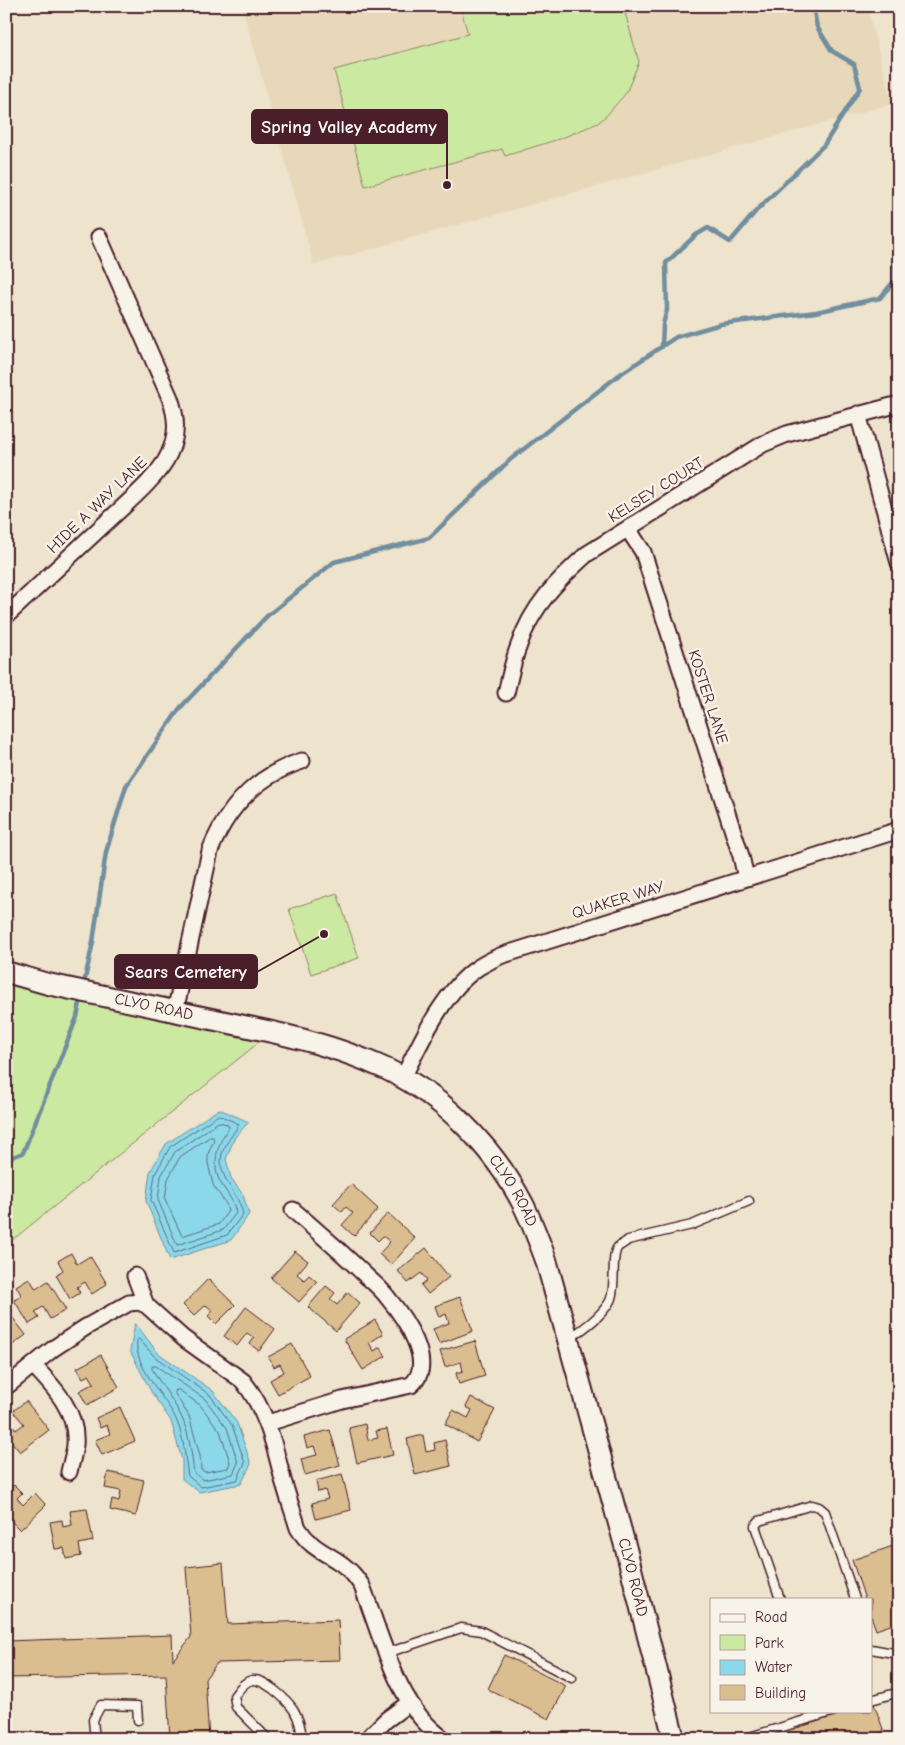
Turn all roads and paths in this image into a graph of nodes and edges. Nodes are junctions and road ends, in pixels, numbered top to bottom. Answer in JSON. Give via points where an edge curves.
{"nodes":[{"id":1,"x":99,"y":237,"type":"dead end"},
{"id":2,"x":899,"y":404,"type":"edge"},
{"id":3,"x":858,"y":414,"type":"junction"},
{"id":4,"x":628,"y":529,"type":"junction"},
{"id":5,"x":899,"y":563,"type":"edge"},
{"id":6,"x":6,"y":616,"type":"edge"},
{"id":7,"x":506,"y":693,"type":"dead end"},
{"id":8,"x":302,"y":761,"type":"dead end"},
{"id":9,"x":899,"y":830,"type":"edge"},
{"id":10,"x":746,"y":878,"type":"junction"},
{"id":11,"x":6,"y":972,"type":"edge"},
{"id":12,"x":175,"y":1012,"type":"junction"},
{"id":13,"x":403,"y":1078,"type":"junction"},
{"id":14,"x":749,"y":1201,"type":"dead end"},
{"id":15,"x":293,"y":1210,"type":"dead end"},
{"id":16,"x":134,"y":1276,"type":"dead end"},
{"id":17,"x":146,"y":1305,"type":"junction"},
{"id":18,"x":568,"y":1340,"type":"junction"},
{"id":19,"x":33,"y":1364,"type":"junction"},
{"id":20,"x":6,"y":1387,"type":"edge"},
{"id":21,"x":268,"y":1423,"type":"junction"},
{"id":22,"x":69,"y":1472,"type":"dead end"},
{"id":23,"x":780,"y":1598,"type":"edge"},
{"id":24,"x":854,"y":1598,"type":"edge"},
{"id":25,"x":872,"y":1649,"type":"edge"},
{"id":26,"x":386,"y":1653,"type":"junction"},
{"id":27,"x":899,"y":1654,"type":"edge"},
{"id":28,"x":572,"y":1678,"type":"dead end"},
{"id":29,"x":899,"y":1696,"type":"edge"},
{"id":30,"x":872,"y":1700,"type":"edge"},
{"id":31,"x":409,"y":1703,"type":"junction"},
{"id":32,"x":832,"y":1712,"type":"edge"},
{"id":33,"x":138,"y":1720,"type":"dead end"},
{"id":34,"x":95,"y":1739,"type":"edge"},
{"id":35,"x":268,"y":1739,"type":"edge"},
{"id":36,"x":302,"y":1739,"type":"edge"},
{"id":37,"x":367,"y":1739,"type":"edge"},
{"id":38,"x":444,"y":1739,"type":"edge"},
{"id":39,"x":674,"y":1739,"type":"edge"},
{"id":40,"x":743,"y":1739,"type":"edge"}],
"edges":[{"from":1,"to":6,"type":"street","name":"HIDE A WAY LANE","via":[[170,398],[175,413],[175,437],[160,468]]},
{"from":2,"to":3,"type":"street","name":"KELSEY COURT"},
{"from":3,"to":4,"type":"street","name":"KELSEY COURT","via":[[763,444]]},
{"from":3,"to":5,"type":"street"},
{"from":4,"to":7,"type":"street","name":"KELSEY COURT","via":[[588,554],[562,576],[540,602],[519,645]]},
{"from":4,"to":10,"type":"street","name":"KOSTER LANE","via":[[643,552]]},
{"from":8,"to":12,"type":"street","via":[[283,767],[254,786],[229,814],[217,834],[210,851]]},
{"from":9,"to":10,"type":"street","name":"QUAKER WAY"},
{"from":10,"to":13,"type":"street","name":"QUAKER WAY","via":[[518,949],[479,967],[443,1006]]},
{"from":11,"to":12,"type":"street","name":"CLYO ROAD"},
{"from":12,"to":13,"type":"street","name":"CLYO ROAD","via":[[309,1040],[379,1065]]},
{"from":13,"to":18,"type":"street","name":"CLYO ROAD","via":[[452,1114],[475,1136],[505,1174],[536,1232]]},
{"from":14,"to":18,"type":"lane","via":[[692,1225],[628,1240],[618,1247],[610,1301],[587,1326]]},
{"from":15,"to":21,"type":"street","via":[[387,1296],[414,1337],[422,1367],[417,1380],[411,1385],[342,1400]]},
{"from":16,"to":17,"type":"street"},
{"from":17,"to":19,"type":"street","via":[[129,1303],[86,1327]]},
{"from":17,"to":21,"type":"street","via":[[183,1338],[243,1381],[261,1406]]},
{"from":18,"to":39,"type":"street","name":"CLYO ROAD"},
{"from":19,"to":20,"type":"street"},
{"from":19,"to":22,"type":"street","via":[[71,1415],[75,1445]]},
{"from":21,"to":26,"type":"street","via":[[298,1528],[312,1546],[340,1563],[362,1586]]},
{"from":23,"to":24,"type":"lane","via":[[755,1526],[758,1521],[812,1505],[825,1512]]},
{"from":25,"to":27,"type":"lane"},
{"from":26,"to":28,"type":"lane","via":[[461,1628],[481,1631]]},
{"from":26,"to":31,"type":"street"},
{"from":29,"to":30,"type":"lane","via":[[896,1693]]},
{"from":31,"to":37,"type":"street"},
{"from":31,"to":38,"type":"street"},
{"from":32,"to":40,"type":"lane"},
{"from":33,"to":34,"type":"lane","via":[[137,1706],[101,1706],[93,1720]]},
{"from":35,"to":36,"type":"lane","via":[[236,1708],[234,1696],[242,1685],[252,1680],[264,1682],[290,1702],[301,1725]]}]}
